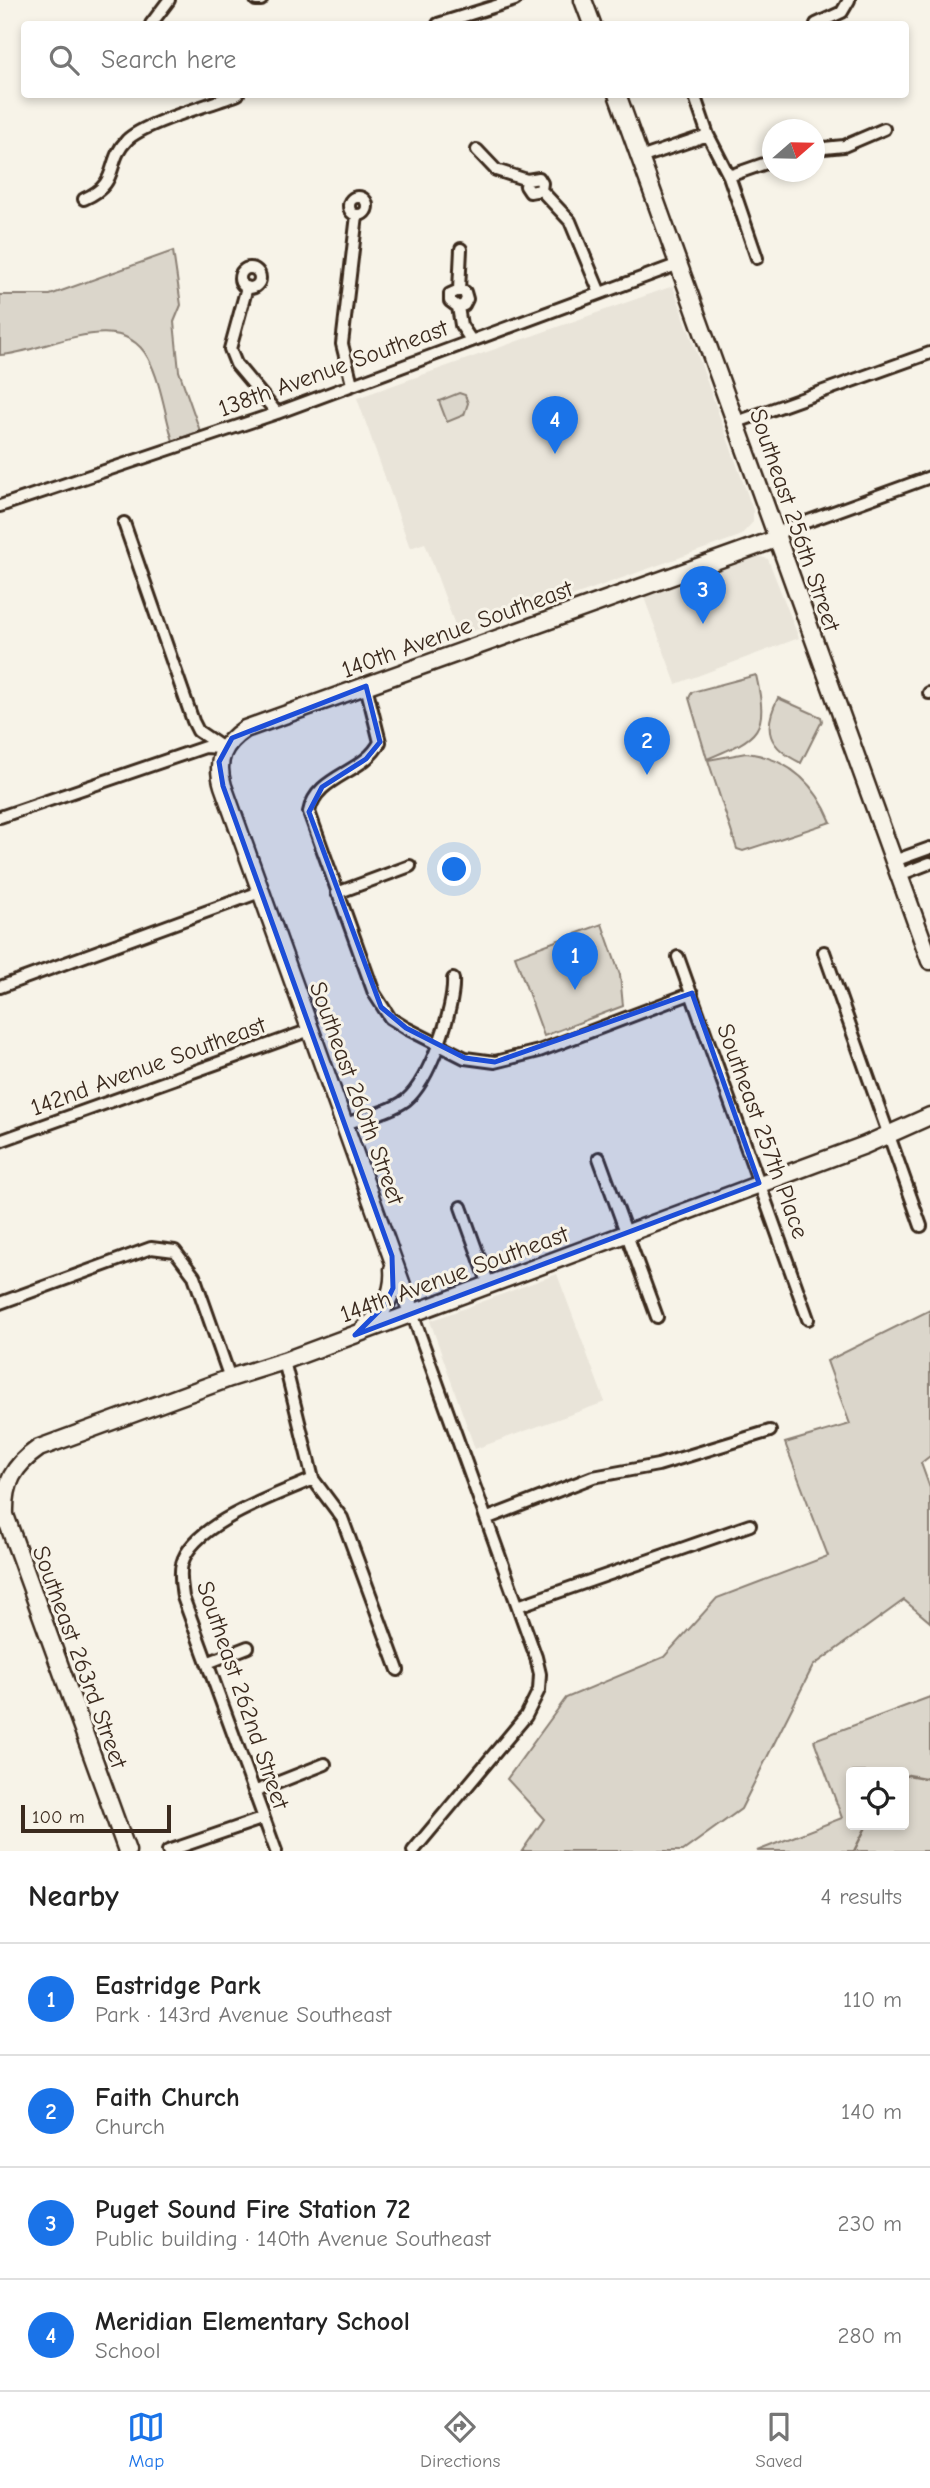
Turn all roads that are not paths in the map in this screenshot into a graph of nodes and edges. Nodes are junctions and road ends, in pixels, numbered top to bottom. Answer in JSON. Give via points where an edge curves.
{"nodes":[{"id":1,"x":169,"y":0,"type":"edge"},
{"id":2,"x":256,"y":0,"type":"edge"},
{"id":3,"x":261,"y":0,"type":"edge"},
{"id":4,"x":515,"y":0,"type":"edge"},
{"id":5,"x":583,"y":0,"type":"edge"},
{"id":6,"x":848,"y":4,"type":"edge"},
{"id":7,"x":153,"y":21,"type":"edge"},
{"id":8,"x":448,"y":21,"type":"edge"},
{"id":9,"x":591,"y":21,"type":"edge"},
{"id":10,"x":821,"y":21,"type":"edge"},
{"id":11,"x":228,"y":98,"type":"edge"},
{"id":12,"x":618,"y":98,"type":"edge"},
{"id":13,"x":695,"y":98,"type":"edge"},
{"id":14,"x":884,"y":129,"type":"dead end"},
{"id":15,"x":708,"y":135,"type":"junction"},
{"id":16,"x":825,"y":147,"type":"edge"},
{"id":17,"x":477,"y":150,"type":"dead end"},
{"id":18,"x":640,"y":158,"type":"junction"},
{"id":19,"x":762,"y":164,"type":"edge"},
{"id":20,"x":729,"y":176,"type":"junction"},
{"id":21,"x":84,"y":200,"type":"dead end"},
{"id":22,"x":357,"y":215,"type":"dead end"},
{"id":23,"x":461,"y":248,"type":"dead end"},
{"id":24,"x":757,"y":258,"type":"dead end"},
{"id":25,"x":679,"y":264,"type":"junction"},
{"id":26,"x":247,"y":287,"type":"dead end"},
{"id":27,"x":600,"y":293,"type":"junction"},
{"id":28,"x":471,"y":340,"type":"junction"},
{"id":29,"x":930,"y":353,"type":"edge"},
{"id":30,"x":352,"y":384,"type":"junction"},
{"id":31,"x":277,"y":413,"type":"junction"},
{"id":32,"x":737,"y":422,"type":"junction"},
{"id":33,"x":930,"y":477,"type":"edge"},
{"id":34,"x":0,"y":506,"type":"edge"},
{"id":35,"x":124,"y":523,"type":"dead end"},
{"id":36,"x":776,"y":539,"type":"junction"},
{"id":37,"x":366,"y":686,"type":"junction"},
{"id":38,"x":223,"y":748,"type":"junction"},
{"id":39,"x":0,"y":817,"type":"edge"},
{"id":40,"x":930,"y":848,"type":"edge"},
{"id":41,"x":930,"y":863,"type":"edge"},
{"id":42,"x":410,"y":866,"type":"dead end"},
{"id":43,"x":897,"y":868,"type":"junction"},
{"id":44,"x":260,"y":892,"type":"junction"},
{"id":45,"x":337,"y":893,"type":"junction"},
{"id":46,"x":824,"y":952,"type":"dead end"},
{"id":47,"x":678,"y":957,"type":"dead end"},
{"id":48,"x":930,"y":961,"type":"edge"},
{"id":49,"x":453,"y":979,"type":"dead end"},
{"id":50,"x":0,"y":988,"type":"edge"},
{"id":51,"x":692,"y":993,"type":"junction"},
{"id":52,"x":310,"y":1030,"type":"junction"},
{"id":53,"x":437,"y":1044,"type":"junction"},
{"id":54,"x":930,"y":1116,"type":"edge"},
{"id":55,"x":345,"y":1124,"type":"junction"},
{"id":56,"x":889,"y":1135,"type":"junction"},
{"id":57,"x":0,"y":1141,"type":"edge"},
{"id":58,"x":599,"y":1158,"type":"dead end"},
{"id":59,"x":759,"y":1184,"type":"junction"},
{"id":60,"x":461,"y":1207,"type":"dead end"},
{"id":61,"x":921,"y":1226,"type":"dead end"},
{"id":62,"x":626,"y":1234,"type":"junction"},
{"id":63,"x":392,"y":1256,"type":"junction"},
{"id":64,"x":489,"y":1285,"type":"junction"},
{"id":65,"x":0,"y":1303,"type":"edge"},
{"id":66,"x":412,"y":1313,"type":"junction"},
{"id":67,"x":657,"y":1317,"type":"dead end"},
{"id":68,"x":808,"y":1319,"type":"dead end"},
{"id":69,"x":355,"y":1335,"type":"junction"},
{"id":70,"x":284,"y":1362,"type":"junction"},
{"id":71,"x":230,"y":1378,"type":"junction"},
{"id":72,"x":770,"y":1431,"type":"dead end"},
{"id":73,"x":5,"y":1476,"type":"edge"},
{"id":74,"x":313,"y":1479,"type":"junction"},
{"id":75,"x":488,"y":1518,"type":"junction"},
{"id":76,"x":750,"y":1525,"type":"dead end"},
{"id":77,"x":518,"y":1606,"type":"junction"},
{"id":78,"x":248,"y":1647,"type":"dead end"},
{"id":79,"x":207,"y":1663,"type":"junction"},
{"id":80,"x":398,"y":1670,"type":"dead end"},
{"id":81,"x":325,"y":1764,"type":"dead end"},
{"id":82,"x":254,"y":1792,"type":"junction"},
{"id":83,"x":264,"y":1818,"type":"junction"},
{"id":84,"x":127,"y":1851,"type":"edge"},
{"id":85,"x":168,"y":1851,"type":"edge"},
{"id":86,"x":275,"y":1851,"type":"edge"},
{"id":87,"x":413,"y":1851,"type":"edge"}],
"edges":[{"from":1,"to":7,"type":"street"},
{"from":2,"to":3,"type":"street"},
{"from":4,"to":8,"type":"street"},
{"from":5,"to":9,"type":"street"},
{"from":6,"to":10,"type":"street"},
{"from":11,"to":21,"type":"street","via":[[129,139],[106,187]]},
{"from":12,"to":18,"type":"street","name":"Southeast 256th Street"},
{"from":13,"to":15,"type":"street"},
{"from":14,"to":16,"type":"street","via":[[853,143]]},
{"from":15,"to":18,"type":"street"},
{"from":15,"to":20,"type":"street"},
{"from":17,"to":27,"type":"street","via":[[496,170],[527,180],[530,192],[541,190],[570,221]]},
{"from":18,"to":25,"type":"street","name":"Southeast 256th Street"},
{"from":19,"to":20,"type":"street"},
{"from":20,"to":24,"type":"street"},
{"from":22,"to":30,"type":"street","via":[[342,344]]},
{"from":23,"to":28,"type":"street","via":[[458,290],[465,292],[467,299],[457,307]]},
{"from":25,"to":27,"type":"street","name":"138th Avenue Southeast"},
{"from":25,"to":32,"type":"street","name":"Southeast 256th Street"},
{"from":26,"to":31,"type":"street","via":[[230,349],[236,364]]},
{"from":27,"to":28,"type":"street","name":"138th Avenue Southeast"},
{"from":28,"to":30,"type":"street","name":"138th Avenue Southeast"},
{"from":29,"to":32,"type":"street"},
{"from":30,"to":31,"type":"street","name":"138th Avenue Southeast"},
{"from":31,"to":34,"type":"street","name":"138th Avenue Southeast"},
{"from":32,"to":36,"type":"street","name":"Southeast 256th Street"},
{"from":33,"to":36,"type":"street","name":"140th Avenue Southeast","via":[[784,530]]},
{"from":35,"to":38,"type":"street","via":[[193,721],[198,731]]},
{"from":36,"to":37,"type":"street","name":"140th Avenue Southeast"},
{"from":36,"to":43,"type":"street","name":"Southeast 256th Street"},
{"from":37,"to":38,"type":"street","name":"140th Avenue Southeast","via":[[245,729]]},
{"from":37,"to":45,"type":"street","via":[[380,742],[375,752],[322,788],[312,799],[309,812]]},
{"from":38,"to":39,"type":"street","name":"140th Avenue Southeast","via":[[205,747]]},
{"from":38,"to":44,"type":"street","name":"Southeast 260th Street","via":[[219,773]]},
{"from":40,"to":43,"type":"street"},
{"from":41,"to":43,"type":"street"},
{"from":42,"to":45,"type":"street"},
{"from":43,"to":48,"type":"street","name":"Southeast 256th Street"},
{"from":44,"to":50,"type":"street"},
{"from":44,"to":52,"type":"street","name":"Southeast 260th Street"},
{"from":45,"to":53,"type":"street","via":[[381,1007],[390,1018]]},
{"from":46,"to":56,"type":"street"},
{"from":47,"to":51,"type":"street","name":"Southeast 257th Place"},
{"from":49,"to":53,"type":"street","via":[[452,1007]]},
{"from":51,"to":53,"type":"street","via":[[506,1060],[474,1060]]},
{"from":51,"to":59,"type":"street","name":"Southeast 257th Place"},
{"from":52,"to":55,"type":"street","name":"Southeast 260th Street"},
{"from":52,"to":57,"type":"street","name":"142nd Avenue Southeast"},
{"from":53,"to":55,"type":"street","via":[[422,1080],[405,1100]]},
{"from":54,"to":56,"type":"street","name":"144th Avenue Southeast"},
{"from":55,"to":63,"type":"street","name":"Southeast 260th Street"},
{"from":56,"to":59,"type":"street","name":"144th Avenue Southeast"},
{"from":56,"to":61,"type":"street"},
{"from":58,"to":62,"type":"street"},
{"from":59,"to":62,"type":"street","name":"144th Avenue Southeast"},
{"from":59,"to":68,"type":"street","name":"Southeast 257th Place"},
{"from":60,"to":64,"type":"street"},
{"from":62,"to":64,"type":"street","name":"144th Avenue Southeast"},
{"from":62,"to":67,"type":"street"},
{"from":63,"to":66,"type":"street","name":"Southeast 260th Street"},
{"from":63,"to":69,"type":"street","via":[[393,1288],[373,1322]]},
{"from":64,"to":66,"type":"street","name":"144th Avenue Southeast"},
{"from":65,"to":71,"type":"street","via":[[150,1248],[175,1251],[194,1276]]},
{"from":66,"to":69,"type":"street","name":"144th Avenue Southeast"},
{"from":66,"to":75,"type":"street","name":"Southeast 260th Street"},
{"from":69,"to":70,"type":"street","name":"144th Avenue Southeast"},
{"from":70,"to":71,"type":"street","name":"144th Avenue Southeast"},
{"from":70,"to":74,"type":"street"},
{"from":71,"to":73,"type":"street","name":"144th Avenue Southeast","via":[[39,1448]]},
{"from":72,"to":75,"type":"street","via":[[658,1465],[593,1477]]},
{"from":73,"to":84,"type":"street","name":"Southeast 263rd Street","via":[[5,1515],[13,1541]]},
{"from":74,"to":79,"type":"street","name":"Southeast 262nd Street","via":[[218,1524],[187,1552],[180,1578],[183,1597]]},
{"from":74,"to":80,"type":"street","via":[[342,1518]]},
{"from":75,"to":77,"type":"street","name":"Southeast 260th Street"},
{"from":76,"to":77,"type":"street"},
{"from":77,"to":87,"type":"street","name":"Southeast 260th Street","via":[[536,1657],[539,1690],[526,1716]]},
{"from":78,"to":79,"type":"street"},
{"from":79,"to":82,"type":"street","name":"Southeast 262nd Street"},
{"from":81,"to":82,"type":"street"},
{"from":82,"to":83,"type":"street","name":"Southeast 262nd Street"},
{"from":83,"to":85,"type":"street"},
{"from":83,"to":86,"type":"street","name":"Southeast 262nd Street"}]}
